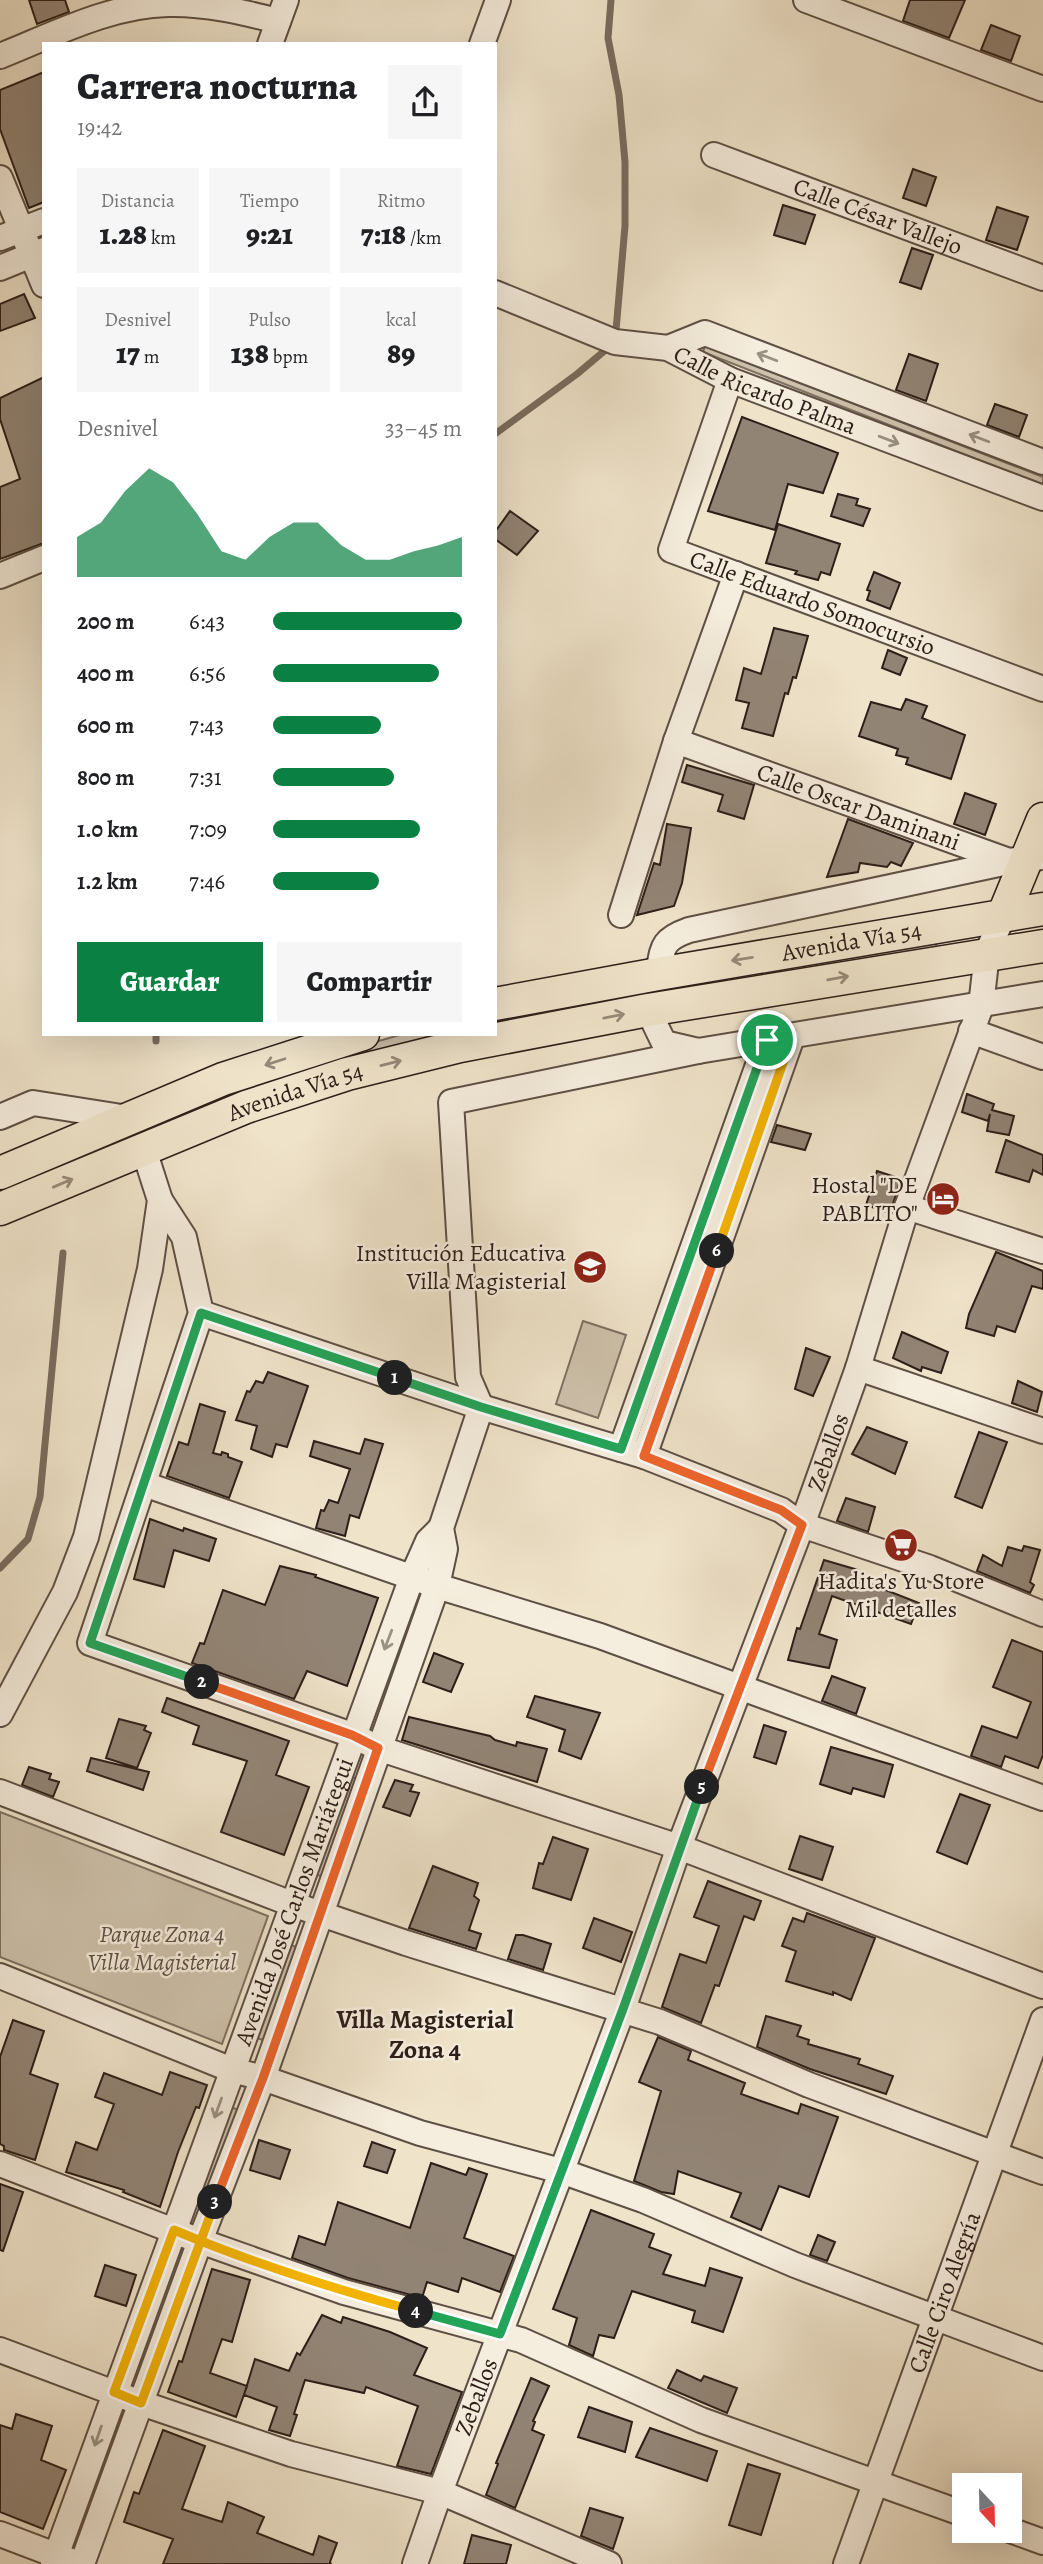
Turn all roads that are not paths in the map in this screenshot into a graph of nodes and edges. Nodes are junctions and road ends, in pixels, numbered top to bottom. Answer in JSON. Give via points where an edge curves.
{"nodes":[{"id":1,"x":498,"y":0,"type":"edge"},
{"id":2,"x":806,"y":0,"type":"edge"},
{"id":3,"x":278,"y":22,"type":"edge"},
{"id":4,"x":483,"y":42,"type":"edge"},
{"id":5,"x":0,"y":56,"type":"edge"},
{"id":6,"x":1043,"y":89,"type":"edge"},
{"id":7,"x":714,"y":155,"type":"dead end"},
{"id":8,"x":0,"y":178,"type":"edge"},
{"id":9,"x":22,"y":229,"type":"edge"},
{"id":10,"x":38,"y":253,"type":"edge"},
{"id":11,"x":0,"y":268,"type":"edge"},
{"id":12,"x":42,"y":274,"type":"edge"},
{"id":13,"x":1043,"y":278,"type":"edge"},
{"id":14,"x":497,"y":294,"type":"edge"},
{"id":15,"x":668,"y":348,"type":"junction"},
{"id":16,"x":730,"y":380,"type":"junction"},
{"id":17,"x":1043,"y":463,"type":"edge"},
{"id":18,"x":1043,"y":498,"type":"edge"},
{"id":19,"x":42,"y":559,"type":"edge"},
{"id":20,"x":736,"y":574,"type":"junction"},
{"id":21,"x":0,"y":576,"type":"edge"},
{"id":22,"x":1043,"y":689,"type":"edge"},
{"id":23,"x":676,"y":741,"type":"junction"},
{"id":24,"x":1043,"y":819,"type":"edge"},
{"id":25,"x":1026,"y":859,"type":"edge"},
{"id":26,"x":1043,"y":909,"type":"edge"},
{"id":27,"x":621,"y":915,"type":"dead end"},
{"id":28,"x":1003,"y":916,"type":"junction"},
{"id":29,"x":1043,"y":946,"type":"edge"},
{"id":30,"x":987,"y":953,"type":"junction"},
{"id":31,"x":658,"y":974,"type":"junction"},
{"id":32,"x":1043,"y":994,"type":"edge"},
{"id":33,"x":497,"y":1004,"type":"edge"},
{"id":34,"x":981,"y":1006,"type":"junction"},
{"id":35,"x":648,"y":1010,"type":"junction"},
{"id":36,"x":971,"y":1031,"type":"junction"},
{"id":37,"x":357,"y":1036,"type":"edge"},
{"id":38,"x":792,"y":1037,"type":"junction"},
{"id":39,"x":767,"y":1040,"type":"junction"},
{"id":40,"x":698,"y":1051,"type":"junction"},
{"id":41,"x":1043,"y":1057,"type":"edge"},
{"id":42,"x":0,"y":1117,"type":"edge"},
{"id":43,"x":128,"y":1118,"type":"junction"},
{"id":44,"x":144,"y":1150,"type":"junction"},
{"id":45,"x":0,"y":1172,"type":"edge"},
{"id":46,"x":160,"y":1200,"type":"junction"},
{"id":47,"x":907,"y":1207,"type":"junction"},
{"id":48,"x":0,"y":1209,"type":"edge"},
{"id":49,"x":1043,"y":1251,"type":"edge"},
{"id":50,"x":201,"y":1313,"type":"junction"},
{"id":51,"x":858,"y":1368,"type":"junction"},
{"id":52,"x":481,"y":1407,"type":"junction"},
{"id":53,"x":1043,"y":1431,"type":"edge"},
{"id":54,"x":633,"y":1452,"type":"junction"},
{"id":55,"x":144,"y":1485,"type":"junction"},
{"id":56,"x":802,"y":1525,"type":"junction"},
{"id":57,"x":441,"y":1528,"type":"junction"},
{"id":58,"x":412,"y":1577,"type":"junction"},
{"id":59,"x":437,"y":1586,"type":"junction"},
{"id":60,"x":1043,"y":1614,"type":"edge"},
{"id":61,"x":741,"y":1685,"type":"junction"},
{"id":62,"x":0,"y":1714,"type":"edge"},
{"id":63,"x":352,"y":1735,"type":"junction"},
{"id":64,"x":378,"y":1748,"type":"junction"},
{"id":65,"x":0,"y":1792,"type":"edge"},
{"id":66,"x":1043,"y":1798,"type":"edge"},
{"id":67,"x":679,"y":1847,"type":"junction"},
{"id":68,"x":292,"y":1904,"type":"junction"},
{"id":69,"x":321,"y":1912,"type":"junction"},
{"id":70,"x":0,"y":1976,"type":"edge"},
{"id":71,"x":1043,"y":1986,"type":"edge"},
{"id":72,"x":623,"y":2009,"type":"junction"},
{"id":73,"x":1043,"y":2020,"type":"edge"},
{"id":74,"x":232,"y":2070,"type":"junction"},
{"id":75,"x":263,"y":2078,"type":"junction"},
{"id":76,"x":994,"y":2153,"type":"junction"},
{"id":77,"x":0,"y":2164,"type":"edge"},
{"id":78,"x":561,"y":2171,"type":"junction"},
{"id":79,"x":1043,"y":2172,"type":"edge"},
{"id":80,"x":174,"y":2230,"type":"junction"},
{"id":81,"x":200,"y":2241,"type":"junction"},
{"id":82,"x":935,"y":2319,"type":"junction"},
{"id":83,"x":500,"y":2334,"type":"junction"},
{"id":84,"x":0,"y":2350,"type":"edge"},
{"id":85,"x":1043,"y":2358,"type":"edge"},
{"id":86,"x":114,"y":2392,"type":"junction"},
{"id":87,"x":141,"y":2403,"type":"junction"},
{"id":88,"x":876,"y":2481,"type":"junction"},
{"id":89,"x":440,"y":2492,"type":"junction"},
{"id":90,"x":952,"y":2510,"type":"edge"},
{"id":91,"x":0,"y":2534,"type":"edge"},
{"id":92,"x":1022,"y":2534,"type":"edge"},
{"id":93,"x":1043,"y":2542,"type":"edge"},
{"id":94,"x":55,"y":2560,"type":"edge"},
{"id":95,"x":81,"y":2564,"type":"edge"},
{"id":96,"x":415,"y":2564,"type":"edge"},
{"id":97,"x":609,"y":2564,"type":"edge"},
{"id":98,"x":846,"y":2564,"type":"edge"}],
"edges":[{"from":1,"to":4,"type":"street"},
{"from":2,"to":6,"type":"street"},
{"from":3,"to":5,"type":"street","via":[[201,6],[156,5],[102,17]]},
{"from":7,"to":13,"type":"street","name":"Calle César Vallejo"},
{"from":8,"to":9,"type":"street"},
{"from":9,"to":10,"type":"street"},
{"from":10,"to":11,"type":"street"},
{"from":10,"to":12,"type":"street"},
{"from":14,"to":15,"type":"street","via":[[615,342]]},
{"from":15,"to":16,"type":"street","name":"Calle Ricardo Palma"},
{"from":17,"to":15,"type":"street","name":"Calle Ricardo Palma","one_way":true,"via":[[705,333]]},
{"from":16,"to":18,"type":"street","name":"Calle Ricardo Palma","one_way":true},
{"from":16,"to":20,"type":"street","name":"Calle Eduardo Somocursio","via":[[671,550]]},
{"from":19,"to":21,"type":"street"},
{"from":20,"to":22,"type":"street","name":"Calle Eduardo Somocursio"},
{"from":20,"to":23,"type":"street"},
{"from":23,"to":25,"type":"street","name":"Calle Oscar Daminani"},
{"from":23,"to":27,"type":"street"},
{"from":24,"to":25,"type":"main road"},
{"from":25,"to":28,"type":"main road"},
{"from":25,"to":31,"type":"street","via":[[689,930],[672,936],[663,947]]},
{"from":26,"to":28,"type":"main road","name":"Avenida Vía 54"},
{"from":28,"to":30,"type":"street","name":"Zeballos"},
{"from":28,"to":31,"type":"main road","name":"Avenida Vía 54","one_way":true},
{"from":29,"to":30,"type":"main road","name":"Avenida Vía 54"},
{"from":30,"to":34,"type":"street","name":"Zeballos"},
{"from":35,"to":30,"type":"main road","name":"Avenida Vía 54","one_way":true},
{"from":31,"to":33,"type":"main road","name":"Avenida Vía 54"},
{"from":32,"to":34,"type":"street"},
{"from":34,"to":36,"type":"street","name":"Zeballos"},
{"from":34,"to":38,"type":"street"},
{"from":35,"to":40,"type":"street","via":[[664,1044]]},
{"from":44,"to":35,"type":"main road","name":"Avenida Vía 54","one_way":true,"via":[[246,1107],[346,1074],[460,1046]]},
{"from":36,"to":41,"type":"street"},
{"from":36,"to":47,"type":"street","name":"Zeballos"},
{"from":37,"to":43,"type":"main road","name":"Avenida Vía 54","one_way":true,"via":[[223,1079]]},
{"from":38,"to":39,"type":"street"},
{"from":38,"to":54,"type":"street"},
{"from":39,"to":40,"type":"street"},
{"from":39,"to":54,"type":"street"},
{"from":40,"to":52,"type":"street","via":[[451,1102],[468,1377]]},
{"from":42,"to":43,"type":"street","via":[[33,1103]]},
{"from":43,"to":45,"type":"main road","name":"Avenida Vía 54"},
{"from":44,"to":46,"type":"street"},
{"from":48,"to":44,"type":"main road","name":"Avenida Vía 54","one_way":true},
{"from":46,"to":50,"type":"street","via":[[184,1237]]},
{"from":46,"to":62,"type":"street","via":[[150,1269],[86,1537],[65,1592]]},
{"from":47,"to":49,"type":"street"},
{"from":47,"to":51,"type":"street","name":"Zeballos"},
{"from":50,"to":52,"type":"street"},
{"from":50,"to":55,"type":"street"},
{"from":51,"to":53,"type":"street"},
{"from":51,"to":56,"type":"street","name":"Zeballos"},
{"from":52,"to":54,"type":"street"},
{"from":52,"to":57,"type":"street"},
{"from":54,"to":56,"type":"street","via":[[781,1510]]},
{"from":55,"to":58,"type":"street"},
{"from":55,"to":63,"type":"street","via":[[90,1643]]},
{"from":56,"to":60,"type":"street","via":[[930,1568]]},
{"from":56,"to":61,"type":"street","name":"Zeballos"},
{"from":57,"to":58,"type":"street","name":"Avenida José Carlos Mariátegui","via":[[428,1541]]},
{"from":57,"to":59,"type":"street","name":"Avenida José Carlos Mariátegui","via":[[445,1549]]},
{"from":58,"to":59,"type":"street"},
{"from":58,"to":63,"type":"street","name":"Avenida José Carlos Mariátegui","one_way":true},
{"from":59,"to":61,"type":"street"},
{"from":59,"to":64,"type":"street","name":"Avenida José Carlos Mariátegui"},
{"from":61,"to":66,"type":"street"},
{"from":61,"to":67,"type":"street","name":"Zeballos"},
{"from":63,"to":64,"type":"street"},
{"from":63,"to":68,"type":"street","name":"Avenida José Carlos Mariátegui"},
{"from":64,"to":67,"type":"street"},
{"from":64,"to":69,"type":"street","name":"Avenida José Carlos Mariátegui"},
{"from":65,"to":68,"type":"street"},
{"from":67,"to":71,"type":"street"},
{"from":67,"to":72,"type":"street","name":"Zeballos"},
{"from":68,"to":69,"type":"street"},
{"from":68,"to":74,"type":"street","name":"Avenida José Carlos Mariátegui"},
{"from":69,"to":72,"type":"street"},
{"from":69,"to":75,"type":"street","name":"Avenida José Carlos Mariátegui"},
{"from":70,"to":74,"type":"street"},
{"from":72,"to":76,"type":"street","via":[[809,2085]]},
{"from":72,"to":78,"type":"street","name":"Zeballos"},
{"from":73,"to":76,"type":"street","name":"Calle Ciro Alegría"},
{"from":74,"to":75,"type":"street"},
{"from":74,"to":80,"type":"street","name":"Avenida José Carlos Mariátegui","one_way":true},
{"from":75,"to":78,"type":"street","via":[[420,2133]]},
{"from":75,"to":81,"type":"street","name":"Avenida José Carlos Mariátegui"},
{"from":76,"to":79,"type":"street"},
{"from":76,"to":82,"type":"street","name":"Calle Ciro Alegría"},
{"from":77,"to":80,"type":"street"},
{"from":78,"to":82,"type":"street"},
{"from":78,"to":83,"type":"street","name":"Zeballos"},
{"from":80,"to":81,"type":"street"},
{"from":80,"to":86,"type":"street","name":"Avenida José Carlos Mariátegui"},
{"from":81,"to":83,"type":"street","via":[[344,2292]]},
{"from":81,"to":87,"type":"street","name":"Avenida José Carlos Mariátegui"},
{"from":82,"to":85,"type":"street"},
{"from":82,"to":88,"type":"street","name":"Calle Ciro Alegría"},
{"from":83,"to":88,"type":"street","via":[[701,2420]]},
{"from":83,"to":89,"type":"street","name":"Zeballos"},
{"from":84,"to":86,"type":"street"},
{"from":86,"to":87,"type":"street"},
{"from":86,"to":94,"type":"street","name":"Avenida José Carlos Mariátegui","one_way":true},
{"from":87,"to":89,"type":"street","via":[[291,2454]]},
{"from":87,"to":95,"type":"street","name":"Avenida José Carlos Mariátegui"},
{"from":88,"to":90,"type":"street"},
{"from":88,"to":98,"type":"street","name":"Calle Ciro Alegría"},
{"from":89,"to":96,"type":"street","name":"Zeballos"},
{"from":89,"to":97,"type":"street"},
{"from":91,"to":94,"type":"street"},
{"from":92,"to":93,"type":"street"},
{"from":94,"to":95,"type":"street"}]}
